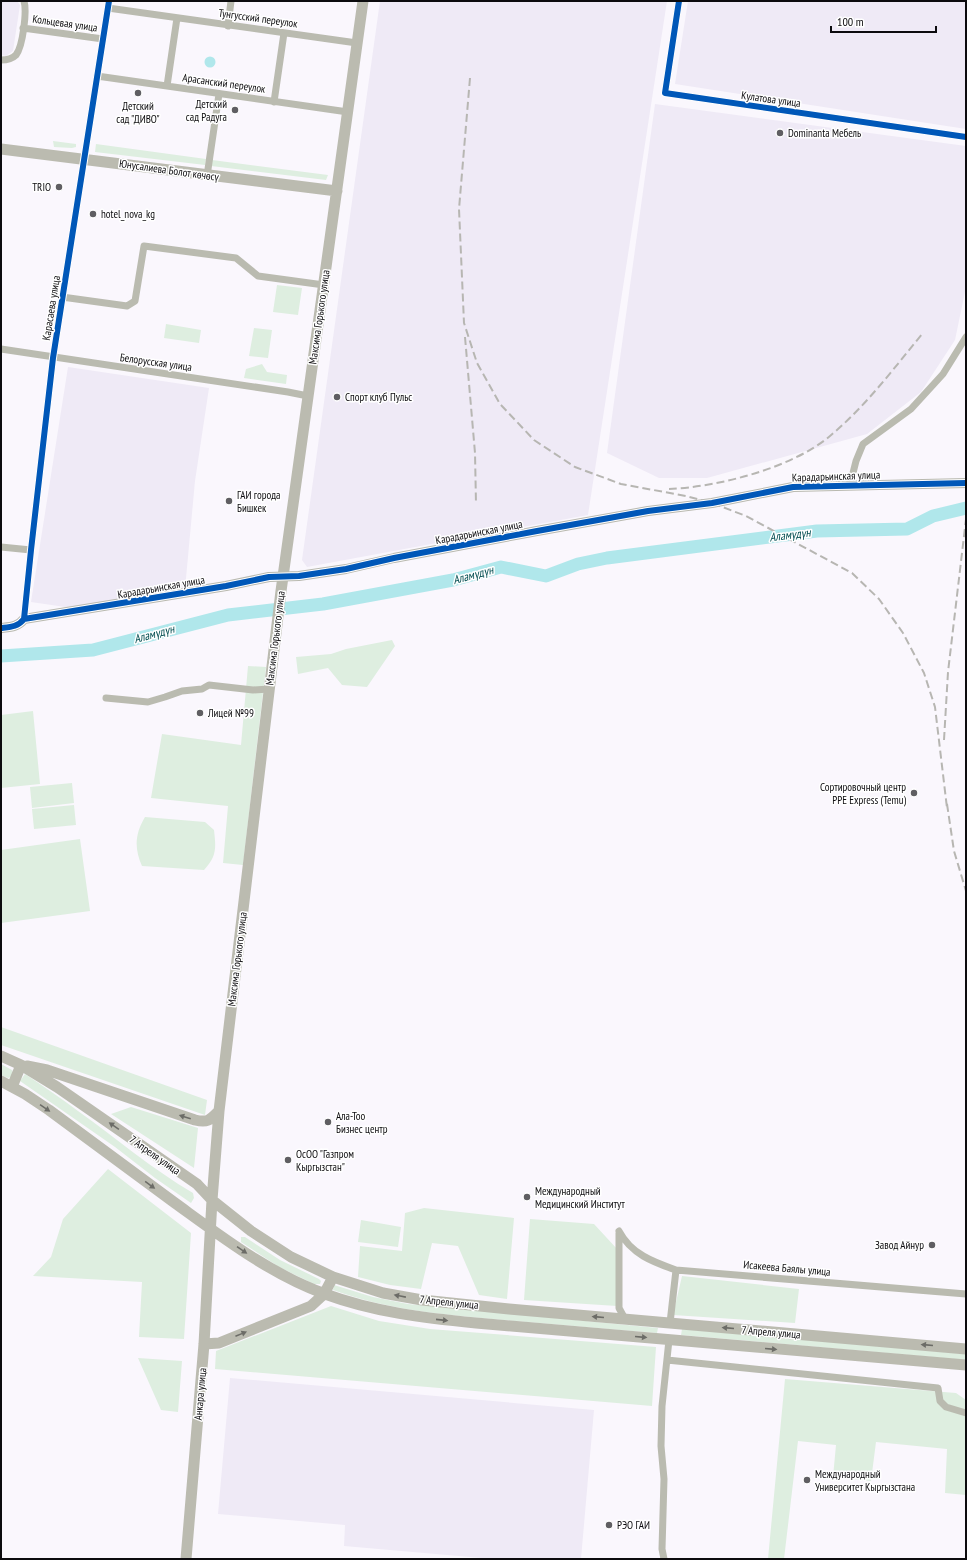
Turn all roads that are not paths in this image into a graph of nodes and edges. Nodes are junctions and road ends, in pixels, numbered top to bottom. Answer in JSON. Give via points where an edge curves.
{"nodes":[{"id":1,"x":24,"y":1,"type":"edge"},
{"id":2,"x":231,"y":1,"type":"edge"},
{"id":3,"x":363,"y":1,"type":"edge"},
{"id":4,"x":678,"y":1,"type":"edge"},
{"id":5,"x":109,"y":4,"type":"edge"},
{"id":6,"x":177,"y":18,"type":"junction"},
{"id":7,"x":228,"y":26,"type":"junction"},
{"id":8,"x":23,"y":28,"type":"junction"},
{"id":9,"x":284,"y":33,"type":"junction"},
{"id":10,"x":103,"y":39,"type":"junction"},
{"id":11,"x":357,"y":43,"type":"junction"},
{"id":12,"x":1,"y":60,"type":"edge"},
{"id":13,"x":97,"y":76,"type":"junction"},
{"id":14,"x":167,"y":86,"type":"junction"},
{"id":15,"x":219,"y":94,"type":"junction"},
{"id":16,"x":274,"y":102,"type":"junction"},
{"id":17,"x":348,"y":112,"type":"junction"},
{"id":18,"x":966,"y":138,"type":"edge"},
{"id":19,"x":1,"y":149,"type":"edge"},
{"id":20,"x":85,"y":159,"type":"junction"},
{"id":21,"x":207,"y":176,"type":"junction"},
{"id":22,"x":336,"y":192,"type":"junction"},
{"id":23,"x":324,"y":285,"type":"junction"},
{"id":24,"x":62,"y":297,"type":"junction"},
{"id":25,"x":966,"y":337,"type":"edge"},
{"id":26,"x":1,"y":349,"type":"edge"},
{"id":27,"x":53,"y":358,"type":"junction"},
{"id":28,"x":308,"y":396,"type":"junction"},
{"id":29,"x":966,"y":484,"type":"edge"},
{"id":30,"x":850,"y":485,"type":"junction"},
{"id":31,"x":1,"y":547,"type":"edge"},
{"id":32,"x":30,"y":550,"type":"junction"},
{"id":33,"x":283,"y":577,"type":"junction"},
{"id":34,"x":24,"y":619,"type":"junction"},
{"id":35,"x":1,"y":628,"type":"edge"},
{"id":36,"x":269,"y":690,"type":"junction"},
{"id":37,"x":106,"y":698,"type":"dead end"},
{"id":38,"x":1,"y":1056,"type":"edge"},
{"id":39,"x":21,"y":1065,"type":"junction"},
{"id":40,"x":1,"y":1081,"type":"edge"},
{"id":41,"x":12,"y":1087,"type":"junction"},
{"id":42,"x":219,"y":1111,"type":"junction"},
{"id":43,"x":212,"y":1200,"type":"junction"},
{"id":44,"x":210,"y":1228,"type":"junction"},
{"id":45,"x":676,"y":1270,"type":"junction"},
{"id":46,"x":333,"y":1276,"type":"junction"},
{"id":47,"x":324,"y":1294,"type":"junction"},
{"id":48,"x":966,"y":1294,"type":"edge"},
{"id":49,"x":625,"y":1319,"type":"junction"},
{"id":50,"x":670,"y":1323,"type":"junction"},
{"id":51,"x":669,"y":1340,"type":"junction"},
{"id":52,"x":204,"y":1344,"type":"junction"},
{"id":53,"x":966,"y":1349,"type":"edge"},
{"id":54,"x":667,"y":1360,"type":"junction"},
{"id":55,"x":966,"y":1365,"type":"edge"},
{"id":56,"x":966,"y":1413,"type":"edge"},
{"id":57,"x":186,"y":1559,"type":"edge"},
{"id":58,"x":664,"y":1559,"type":"edge"}],
"edges":[{"from":1,"to":8,"type":"street","name":"Кольцевая улица"},
{"from":2,"to":7,"type":"street"},
{"from":3,"to":11,"type":"main road","name":"Максима Горького улица"},
{"from":4,"to":18,"type":"street","name":"Кулатова улица","via":[[665,94]]},
{"from":5,"to":6,"type":"street","name":"Тунгусский переулок"},
{"from":5,"to":10,"type":"street","name":"Карасаева улица"},
{"from":6,"to":7,"type":"street","name":"Тунгусский переулок"},
{"from":6,"to":14,"type":"street"},
{"from":7,"to":9,"type":"street","name":"Тунгусский переулок"},
{"from":8,"to":10,"type":"street","name":"Кольцевая улица"},
{"from":8,"to":12,"type":"street","name":"Кольцевая улица","via":[[16,54],[10,59]]},
{"from":9,"to":11,"type":"street","name":"Тунгусский переулок"},
{"from":9,"to":16,"type":"street"},
{"from":10,"to":13,"type":"street","name":"Карасаева улица"},
{"from":11,"to":17,"type":"main road","name":"Максима Горького улица"},
{"from":13,"to":14,"type":"street","name":"Арасанский переулок"},
{"from":13,"to":20,"type":"street","name":"Карасаева улица"},
{"from":14,"to":15,"type":"street","name":"Арасанский переулок"},
{"from":15,"to":16,"type":"street","name":"Арасанский переулок"},
{"from":15,"to":21,"type":"street"},
{"from":16,"to":17,"type":"street","name":"Арасанский переулок"},
{"from":17,"to":22,"type":"main road","name":"Максима Горького улица"},
{"from":19,"to":20,"type":"main road","name":"Юнусалиева Болот көчөсү"},
{"from":20,"to":21,"type":"main road","name":"Юнусалиева Болот көчөсү"},
{"from":20,"to":24,"type":"street","name":"Карасаева улица"},
{"from":21,"to":22,"type":"main road","name":"Юнусалиева Болот көчөсү"},
{"from":22,"to":23,"type":"main road","name":"Максима Горького улица"},
{"from":23,"to":24,"type":"street","via":[[258,276],[236,258],[144,246],[135,301],[128,306]]},
{"from":23,"to":28,"type":"main road","name":"Максима Горького улица"},
{"from":24,"to":27,"type":"street","name":"Карасаева улица"},
{"from":25,"to":30,"type":"street","via":[[943,374],[910,409],[863,444]]},
{"from":26,"to":27,"type":"street","name":"Белорусская улица"},
{"from":27,"to":28,"type":"street","name":"Белорусская улица"},
{"from":27,"to":32,"type":"street","name":"Карасаева улица"},
{"from":28,"to":33,"type":"main road","name":"Максима Горького улица"},
{"from":29,"to":30,"type":"street","name":"Карадарьинская улица"},
{"from":30,"to":33,"type":"street","name":"Карадарьинская улица","via":[[793,487],[712,503],[648,511],[537,531],[346,569]]},
{"from":31,"to":32,"type":"street"},
{"from":32,"to":34,"type":"street","name":"Карасаева улица"},
{"from":33,"to":34,"type":"street","name":"Карадарьинская улица","via":[[269,577]]},
{"from":33,"to":36,"type":"main road","name":"Максима Горького улица"},
{"from":34,"to":35,"type":"street","name":"Карадарьинская улица","via":[[16,626]]},
{"from":36,"to":37,"type":"street","via":[[209,685],[148,702]]},
{"from":36,"to":42,"type":"main road","name":"Максима Горького улица"},
{"from":38,"to":39,"type":"main road","name":"7 Апреля улица"},
{"from":39,"to":41,"type":"main road"},
{"from":42,"to":39,"type":"main road","one_way":true,"via":[[205,1122],[195,1120],[47,1070]]},
{"from":43,"to":39,"type":"main road","name":"7 Апреля улица","one_way":true,"via":[[197,1184]]},
{"from":40,"to":41,"type":"main road","name":"7 Апреля улица"},
{"from":41,"to":44,"type":"main road","name":"7 Апреля улица","one_way":true,"via":[[49,1110]]},
{"from":42,"to":43,"type":"main road","name":"Максима Горького улица"},
{"from":43,"to":44,"type":"main road","name":"Максима Горького улица"},
{"from":43,"to":46,"type":"main road","name":"7 Апреля улица","via":[[269,1244]]},
{"from":44,"to":47,"type":"main road","name":"7 Апреля улица","one_way":true,"via":[[268,1267]]},
{"from":44,"to":52,"type":"main road","name":"Анкара улица"},
{"from":45,"to":48,"type":"street","name":"Исакеева Баялы улица"},
{"from":45,"to":49,"type":"street","name":"Исакеева Баялы улица","via":[[636,1252],[619,1231],[619,1308]]},
{"from":45,"to":50,"type":"street"},
{"from":46,"to":47,"type":"main road"},
{"from":49,"to":46,"type":"main road","name":"7 Апреля улица","one_way":true,"via":[[422,1300],[383,1293]]},
{"from":47,"to":51,"type":"main road","name":"7 Апреля улица","one_way":true,"via":[[379,1311],[420,1318]]},
{"from":52,"to":47,"type":"main road","one_way":true,"via":[[219,1343],[311,1306]]},
{"from":49,"to":50,"type":"main road","name":"7 Апреля улица"},
{"from":50,"to":51,"type":"main road"},
{"from":53,"to":50,"type":"main road","name":"7 Апреля улица","one_way":true},
{"from":51,"to":54,"type":"street"},
{"from":51,"to":55,"type":"main road","name":"7 Апреля улица","one_way":true},
{"from":52,"to":57,"type":"main road","name":"Анкара улица"},
{"from":54,"to":56,"type":"street","via":[[938,1388],[940,1401],[946,1407]]},
{"from":54,"to":58,"type":"street","via":[[662,1406]]}]}
